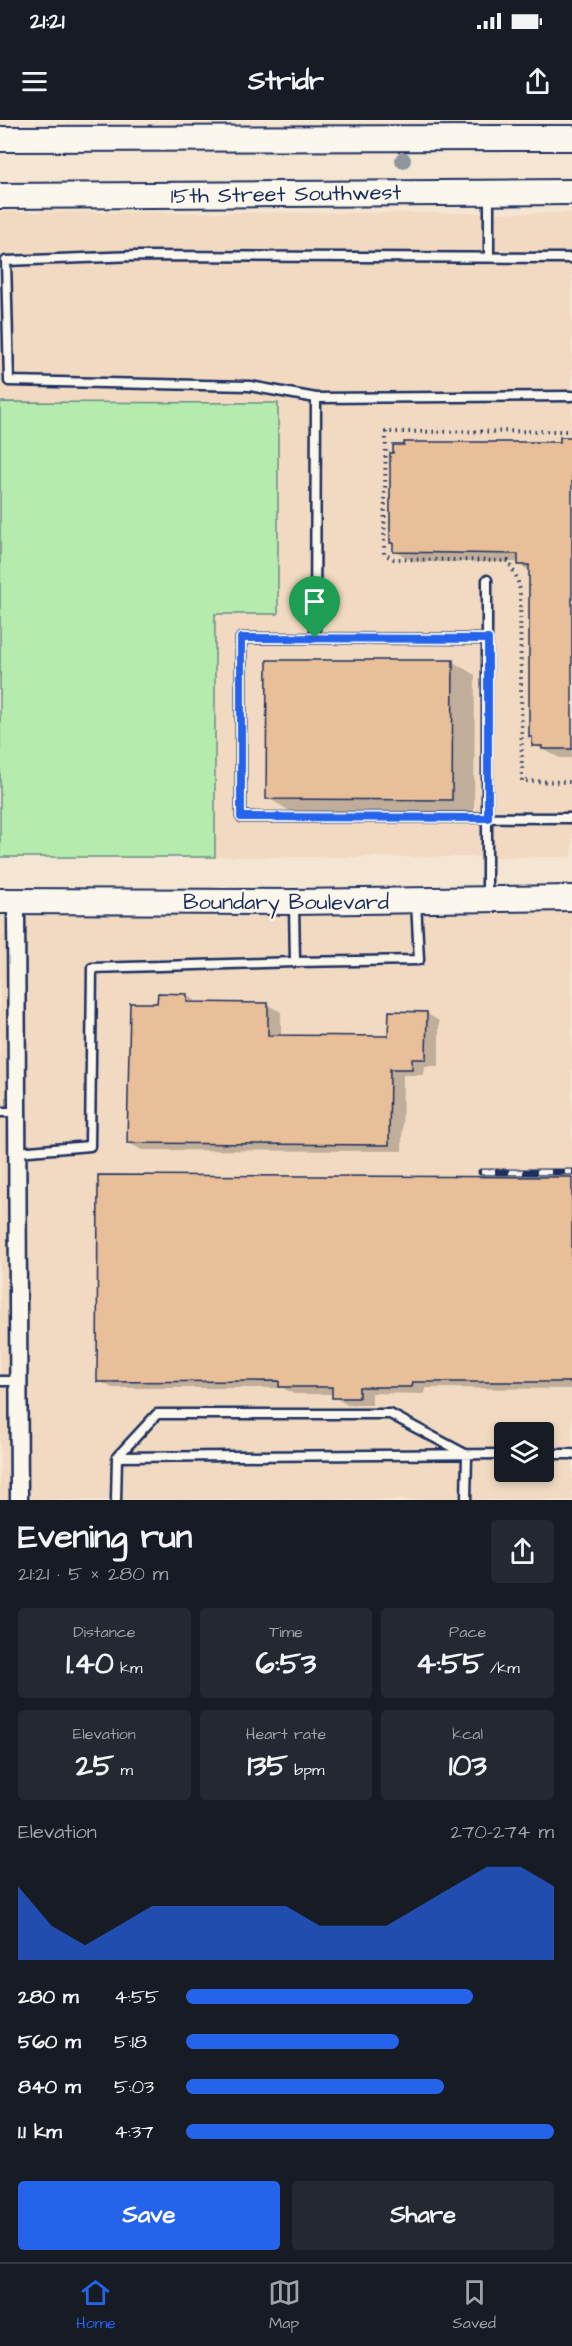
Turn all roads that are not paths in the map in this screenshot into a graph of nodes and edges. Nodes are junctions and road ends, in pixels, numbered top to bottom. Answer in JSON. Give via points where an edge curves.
{"nodes":[{"id":1,"x":572,"y":138,"type":"edge"},
{"id":2,"x":0,"y":139,"type":"edge"},
{"id":3,"x":489,"y":192,"type":"junction"},
{"id":4,"x":572,"y":192,"type":"edge"},
{"id":5,"x":0,"y":196,"type":"edge"},
{"id":6,"x":489,"y":257,"type":"junction"},
{"id":7,"x":572,"y":258,"type":"edge"},
{"id":8,"x":572,"y":396,"type":"edge"},
{"id":9,"x":316,"y":398,"type":"junction"},
{"id":10,"x":488,"y":580,"type":"dead end"},
{"id":11,"x":315,"y":638,"type":"junction"},
{"id":12,"x":488,"y":639,"type":"junction"},
{"id":13,"x":488,"y":818,"type":"junction"},
{"id":14,"x":572,"y":818,"type":"edge"},
{"id":15,"x":488,"y":898,"type":"junction"},
{"id":16,"x":572,"y":898,"type":"edge"},
{"id":17,"x":416,"y":900,"type":"junction"},
{"id":18,"x":8,"y":901,"type":"edge"},
{"id":19,"x":294,"y":902,"type":"junction"},
{"id":20,"x":295,"y":962,"type":"junction"},
{"id":21,"x":8,"y":1112,"type":"edge"},
{"id":22,"x":17,"y":1152,"type":"junction"},
{"id":23,"x":0,"y":1381,"type":"edge"},
{"id":24,"x":18,"y":1381,"type":"junction"},
{"id":25,"x":494,"y":1454,"type":"edge"},
{"id":26,"x":554,"y":1454,"type":"edge"},
{"id":27,"x":572,"y":1454,"type":"edge"},
{"id":28,"x":467,"y":1455,"type":"junction"},
{"id":29,"x":117,"y":1456,"type":"junction"},
{"id":30,"x":19,"y":1500,"type":"edge"},
{"id":31,"x":116,"y":1500,"type":"edge"},
{"id":32,"x":466,"y":1500,"type":"edge"}],
"edges":[{"from":1,"to":2,"type":"main road"},
{"from":3,"to":4,"type":"main road","name":"15th Street Southwest"},
{"from":3,"to":5,"type":"main road","name":"15th Street Southwest"},
{"from":3,"to":6,"type":"lane"},
{"from":6,"to":7,"type":"lane"},
{"from":6,"to":9,"type":"lane","via":[[135,256],[6,261],[9,381],[250,386]]},
{"from":8,"to":9,"type":"lane"},
{"from":9,"to":11,"type":"lane"},
{"from":10,"to":12,"type":"lane"},
{"from":11,"to":12,"type":"lane"},
{"from":11,"to":13,"type":"lane","via":[[241,638],[241,817]]},
{"from":12,"to":13,"type":"lane"},
{"from":13,"to":14,"type":"lane"},
{"from":13,"to":15,"type":"lane"},
{"from":15,"to":16,"type":"main road","name":"Boundary Boulevard"},
{"from":15,"to":17,"type":"main road","name":"Boundary Boulevard"},
{"from":17,"to":19,"type":"main road","name":"Boundary Boulevard"},
{"from":17,"to":20,"type":"lane","via":[[419,960]]},
{"from":18,"to":19,"type":"main road","name":"Boundary Boulevard"},
{"from":18,"to":21,"type":"street"},
{"from":19,"to":20,"type":"lane"},
{"from":20,"to":22,"type":"lane","via":[[92,968],[90,1146]]},
{"from":21,"to":22,"type":"street"},
{"from":22,"to":24,"type":"street"},
{"from":23,"to":24,"type":"lane"},
{"from":24,"to":30,"type":"street"},
{"from":25,"to":28,"type":"lane"},
{"from":26,"to":27,"type":"lane"},
{"from":28,"to":29,"type":"lane"},
{"from":28,"to":29,"type":"lane","via":[[390,1414],[157,1414]]},
{"from":28,"to":32,"type":"lane"},
{"from":29,"to":31,"type":"lane"}]}
